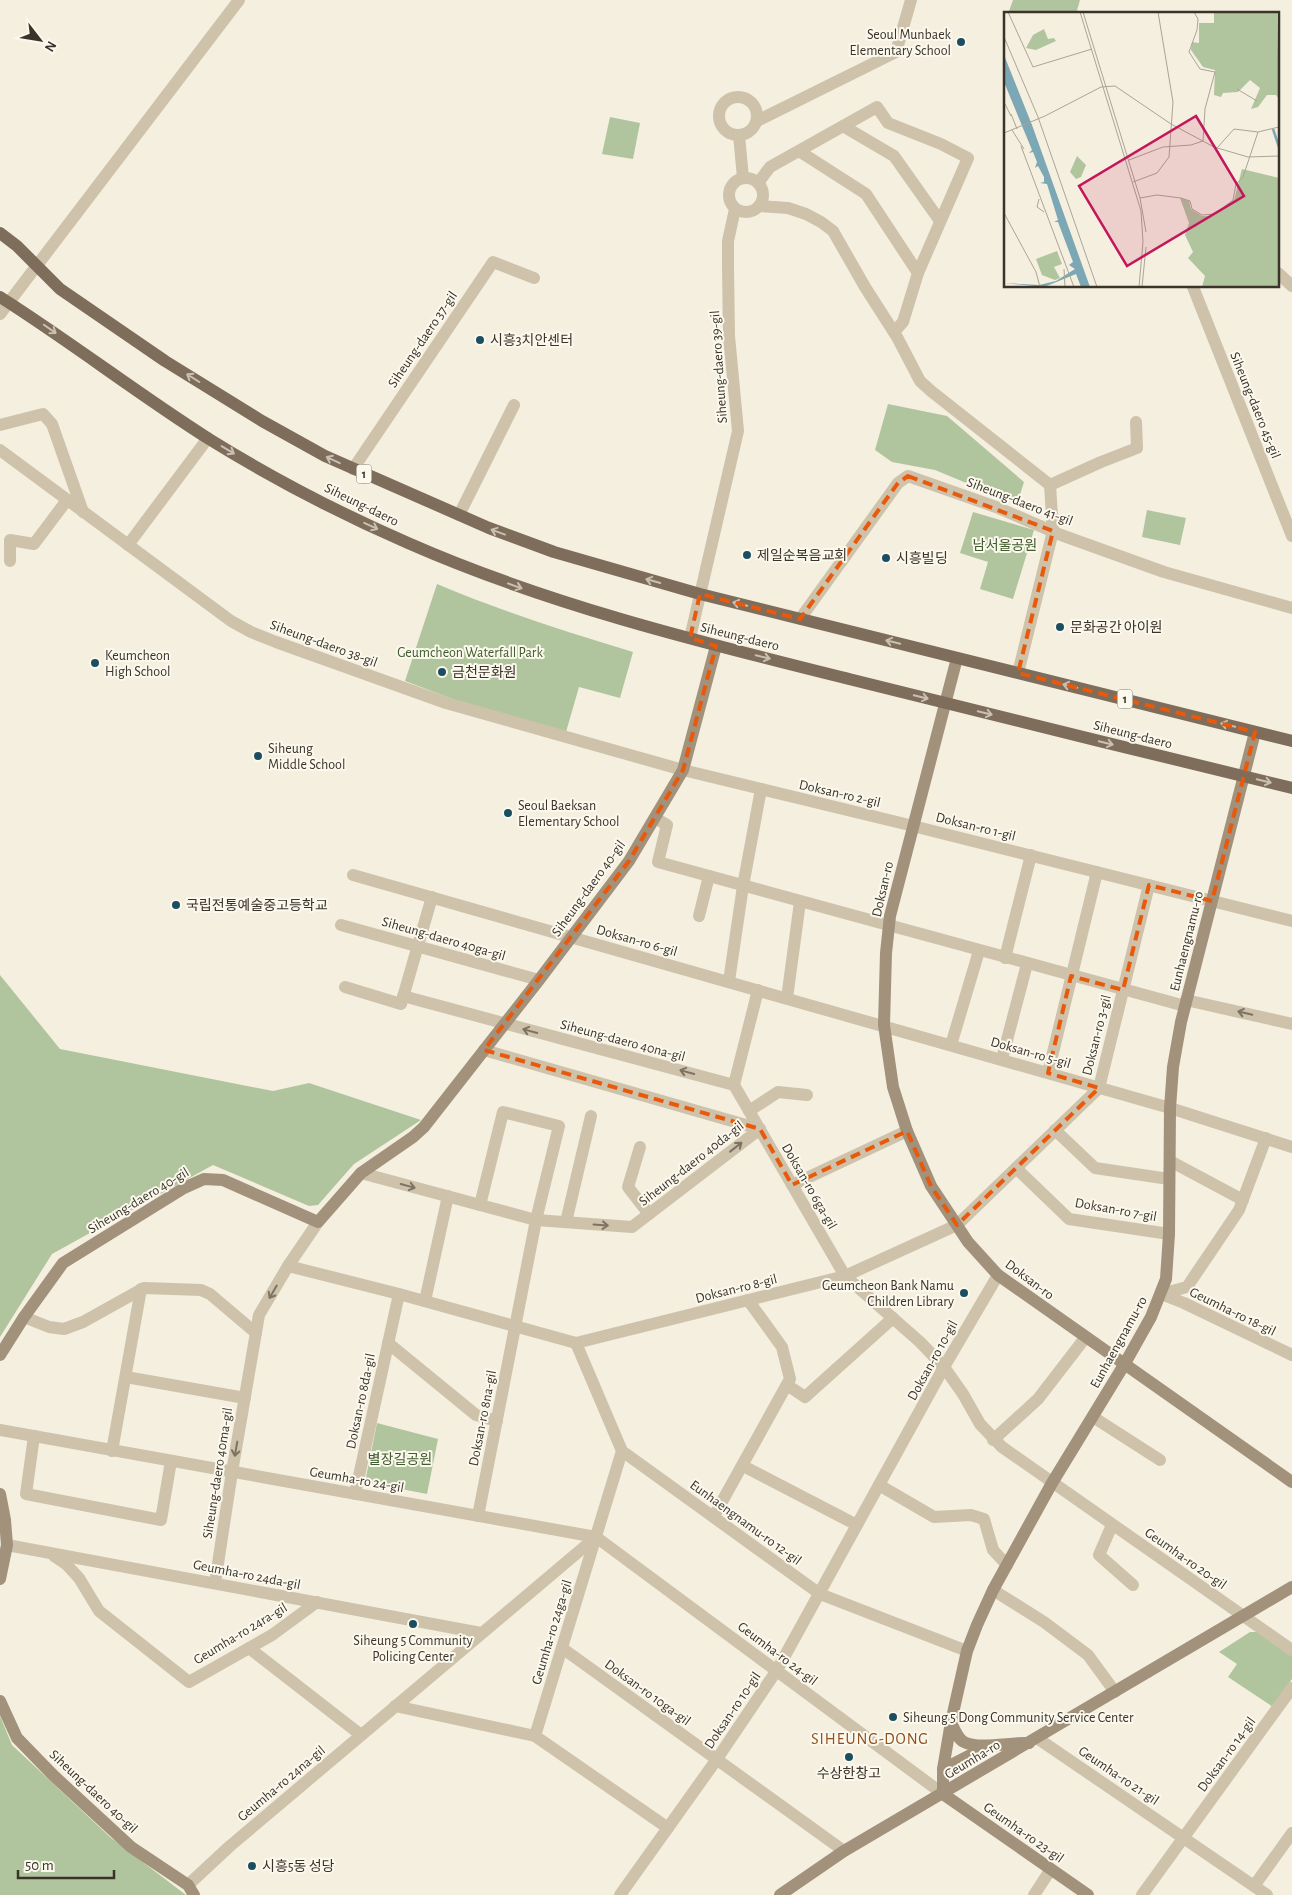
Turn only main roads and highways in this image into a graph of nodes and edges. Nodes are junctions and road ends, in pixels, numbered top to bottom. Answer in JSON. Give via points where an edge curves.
{"nodes":[{"id":1,"x":0,"y":233,"type":"edge"},
{"id":2,"x":4,"y":300,"type":"edge"},
{"id":3,"x":1292,"y":741,"type":"edge"},
{"id":4,"x":1292,"y":788,"type":"edge"}],
"edges":[{"from":3,"to":1,"type":"main road","name":"Siheung-daero","number":"1","one_way":true,"via":[[700,594],[554,552],[459,515],[325,456],[262,421],[165,361],[60,289]]},
{"from":2,"to":4,"type":"main road","name":"Siheung-daero","one_way":true,"via":[[208,438],[267,473],[337,510],[469,569],[520,588],[716,646]]}]}
